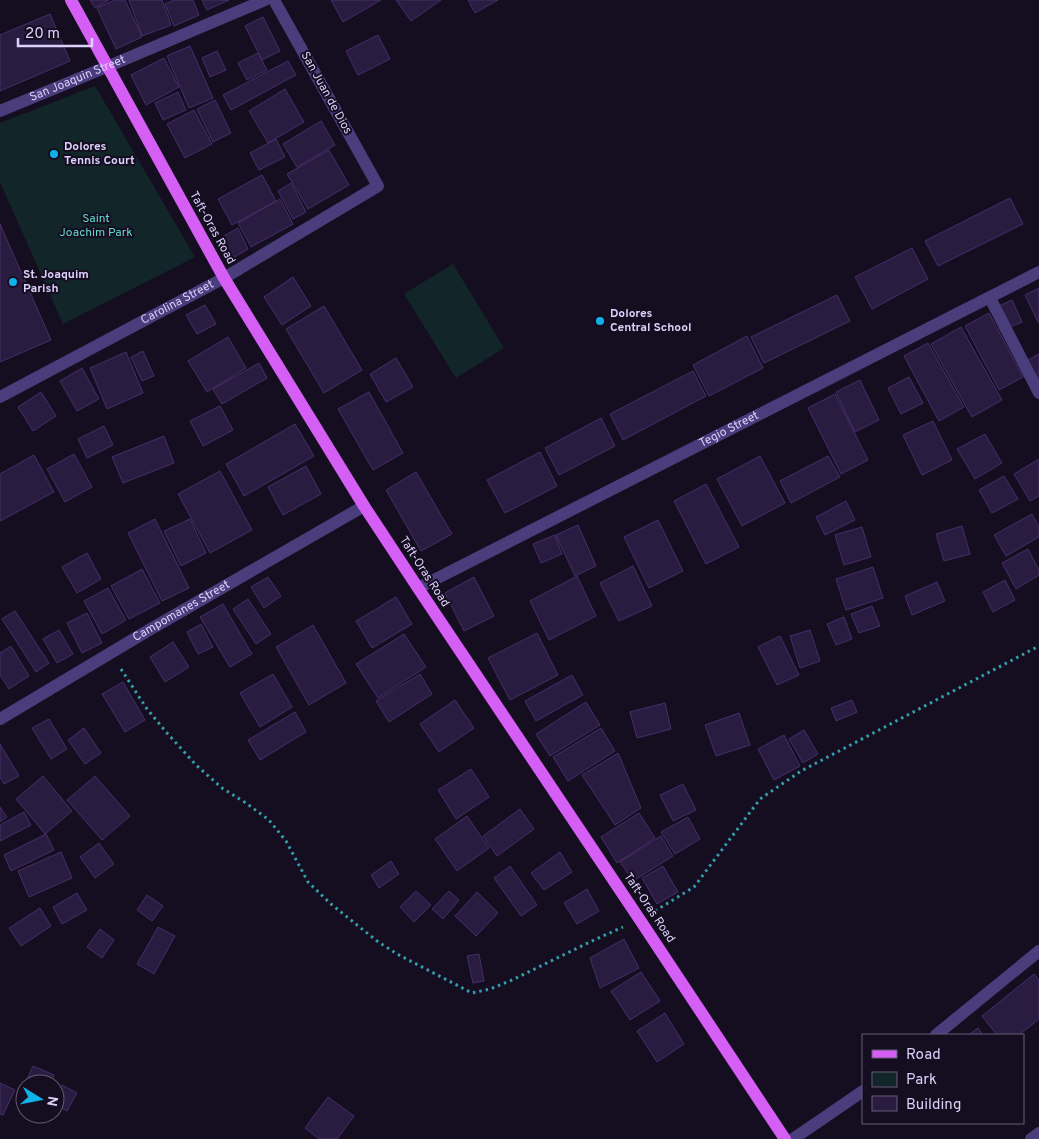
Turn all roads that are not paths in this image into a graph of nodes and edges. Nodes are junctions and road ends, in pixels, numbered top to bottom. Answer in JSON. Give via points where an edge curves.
{"nodes":[{"id":1,"x":71,"y":0,"type":"edge"},
{"id":2,"x":265,"y":0,"type":"edge"},
{"id":3,"x":274,"y":0,"type":"edge"},
{"id":4,"x":109,"y":66,"type":"junction"},
{"id":5,"x":0,"y":111,"type":"edge"},
{"id":6,"x":378,"y":186,"type":"joint"},
{"id":7,"x":1039,"y":272,"type":"edge"},
{"id":8,"x":224,"y":278,"type":"junction"},
{"id":9,"x":990,"y":298,"type":"junction"},
{"id":10,"x":1039,"y":393,"type":"edge"},
{"id":11,"x":0,"y":396,"type":"edge"},
{"id":12,"x":364,"y":506,"type":"junction"},
{"id":13,"x":418,"y":588,"type":"junction"},
{"id":14,"x":0,"y":719,"type":"edge"},
{"id":15,"x":1039,"y":951,"type":"edge"},
{"id":16,"x":937,"y":1034,"type":"edge"},
{"id":17,"x":862,"y":1093,"type":"edge"},
{"id":18,"x":1039,"y":1133,"type":"edge"},
{"id":19,"x":785,"y":1139,"type":"edge"},
{"id":20,"x":793,"y":1139,"type":"edge"},
{"id":21,"x":1031,"y":1139,"type":"edge"}],
"edges":[{"from":1,"to":4,"type":"main road","name":"Taft-Oras Road"},
{"from":2,"to":4,"type":"street","name":"San Joaquin Street"},
{"from":3,"to":6,"type":"street","name":"San Juan de Dios"},
{"from":4,"to":5,"type":"street","name":"San Joaquin Street"},
{"from":4,"to":8,"type":"main road","name":"Taft-Oras Road"},
{"from":6,"to":8,"type":"street","name":"Carolina Street"},
{"from":7,"to":9,"type":"street","name":"Tegio Street"},
{"from":8,"to":11,"type":"street","name":"Carolina Street"},
{"from":8,"to":12,"type":"main road","name":"Taft-Oras Road"},
{"from":9,"to":10,"type":"street"},
{"from":9,"to":13,"type":"street","name":"Tegio Street"},
{"from":12,"to":13,"type":"main road","name":"Taft-Oras Road"},
{"from":12,"to":14,"type":"street","name":"Campomanes Street"},
{"from":13,"to":19,"type":"main road","name":"Taft-Oras Road"},
{"from":15,"to":16,"type":"street"},
{"from":17,"to":20,"type":"street"},
{"from":18,"to":21,"type":"street"}]}
